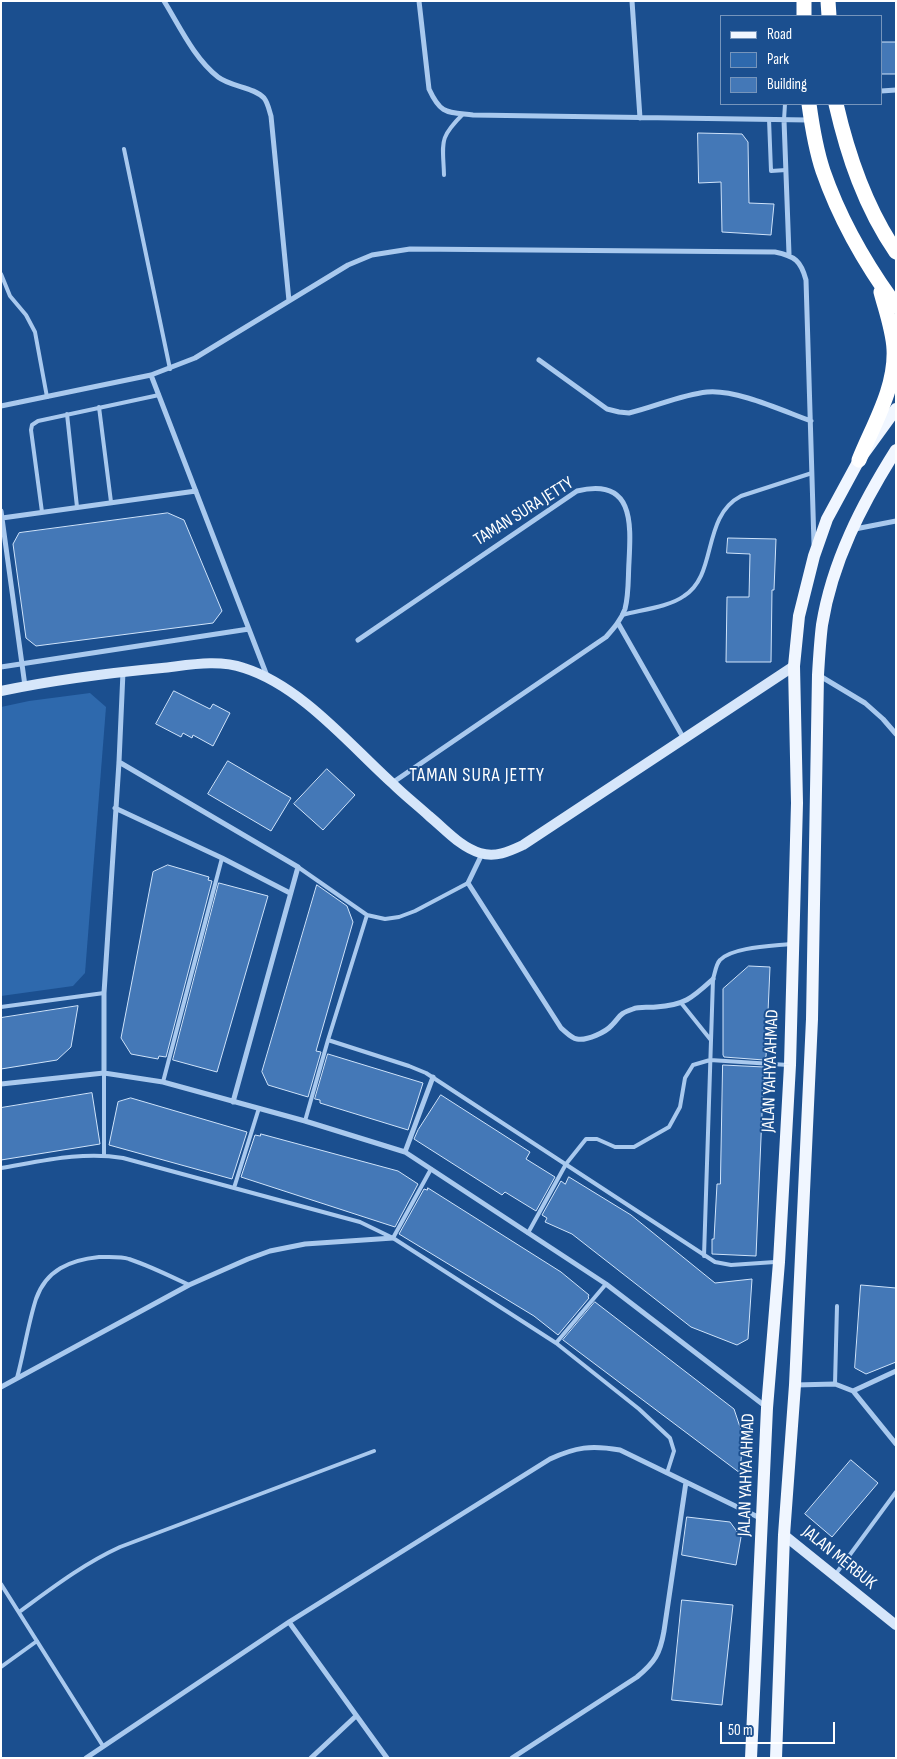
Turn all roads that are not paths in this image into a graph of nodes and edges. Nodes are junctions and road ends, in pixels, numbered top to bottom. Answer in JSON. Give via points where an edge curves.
{"nodes":[{"id":1,"x":164,"y":1,"type":"edge"},
{"id":2,"x":419,"y":1,"type":"edge"},
{"id":3,"x":632,"y":1,"type":"edge"},
{"id":4,"x":804,"y":1,"type":"edge"},
{"id":5,"x":828,"y":1,"type":"edge"},
{"id":6,"x":804,"y":15,"type":"edge"},
{"id":7,"x":828,"y":15,"type":"edge"},
{"id":8,"x":896,"y":90,"type":"edge"},
{"id":9,"x":882,"y":92,"type":"edge"},
{"id":10,"x":786,"y":105,"type":"edge"},
{"id":11,"x":809,"y":105,"type":"edge"},
{"id":12,"x":836,"y":105,"type":"edge"},
{"id":13,"x":463,"y":114,"type":"junction"},
{"id":14,"x":640,"y":118,"type":"junction"},
{"id":15,"x":769,"y":119,"type":"junction"},
{"id":16,"x":784,"y":120,"type":"junction"},
{"id":17,"x":812,"y":120,"type":"junction"},
{"id":18,"x":124,"y":150,"type":"dead end"},
{"id":19,"x":786,"y":170,"type":"junction"},
{"id":20,"x":444,"y":175,"type":"dead end"},
{"id":21,"x":896,"y":252,"type":"edge"},
{"id":22,"x":789,"y":254,"type":"junction"},
{"id":23,"x":1,"y":274,"type":"edge"},
{"id":24,"x":878,"y":281,"type":"junction"},
{"id":25,"x":289,"y":301,"type":"junction"},
{"id":26,"x":896,"y":306,"type":"edge"},
{"id":27,"x":539,"y":360,"type":"dead end"},
{"id":28,"x":170,"y":369,"type":"junction"},
{"id":29,"x":151,"y":376,"type":"junction"},
{"id":30,"x":159,"y":395,"type":"junction"},
{"id":31,"x":47,"y":396,"type":"junction"},
{"id":32,"x":1,"y":406,"type":"edge"},
{"id":33,"x":99,"y":408,"type":"junction"},
{"id":34,"x":896,"y":409,"type":"edge"},
{"id":35,"x":67,"y":414,"type":"junction"},
{"id":36,"x":811,"y":421,"type":"junction"},
{"id":37,"x":896,"y":450,"type":"edge"},
{"id":38,"x":859,"y":460,"type":"junction"},
{"id":39,"x":812,"y":473,"type":"junction"},
{"id":40,"x":196,"y":491,"type":"junction"},
{"id":41,"x":111,"y":502,"type":"junction"},
{"id":42,"x":77,"y":507,"type":"junction"},
{"id":43,"x":1,"y":511,"type":"edge"},
{"id":44,"x":42,"y":512,"type":"junction"},
{"id":45,"x":2,"y":518,"type":"edge"},
{"id":46,"x":896,"y":521,"type":"edge"},
{"id":47,"x":852,"y":530,"type":"junction"},
{"id":48,"x":814,"y":556,"type":"junction"},
{"id":49,"x":622,"y":615,"type":"junction"},
{"id":50,"x":618,"y":623,"type":"junction"},
{"id":51,"x":249,"y":629,"type":"junction"},
{"id":52,"x":358,"y":640,"type":"dead end"},
{"id":53,"x":22,"y":663,"type":"junction"},
{"id":54,"x":794,"y":666,"type":"junction"},
{"id":55,"x":1,"y":667,"type":"edge"},
{"id":56,"x":123,"y":672,"type":"junction"},
{"id":57,"x":818,"y":675,"type":"junction"},
{"id":58,"x":267,"y":677,"type":"junction"},
{"id":59,"x":25,"y":686,"type":"junction"},
{"id":60,"x":1,"y":691,"type":"edge"},
{"id":61,"x":896,"y":734,"type":"edge"},
{"id":62,"x":684,"y":740,"type":"junction"},
{"id":63,"x":119,"y":762,"type":"junction"},
{"id":64,"x":392,"y":783,"type":"junction"},
{"id":65,"x":115,"y":808,"type":"junction"},
{"id":66,"x":482,"y":854,"type":"junction"},
{"id":67,"x":222,"y":858,"type":"junction"},
{"id":68,"x":298,"y":867,"type":"junction"},
{"id":69,"x":468,"y":883,"type":"junction"},
{"id":70,"x":290,"y":893,"type":"junction"},
{"id":71,"x":367,"y":915,"type":"junction"},
{"id":72,"x":793,"y":944,"type":"junction"},
{"id":73,"x":713,"y":979,"type":"junction"},
{"id":74,"x":104,"y":993,"type":"junction"},
{"id":75,"x":682,"y":1004,"type":"junction"},
{"id":76,"x":1,"y":1007,"type":"edge"},
{"id":77,"x":328,"y":1040,"type":"junction"},
{"id":78,"x":710,"y":1040,"type":"junction"},
{"id":79,"x":710,"y":1060,"type":"junction"},
{"id":80,"x":790,"y":1065,"type":"junction"},
{"id":81,"x":104,"y":1073,"type":"junction"},
{"id":82,"x":433,"y":1077,"type":"junction"},
{"id":83,"x":163,"y":1082,"type":"junction"},
{"id":84,"x":1,"y":1084,"type":"edge"},
{"id":85,"x":233,"y":1102,"type":"junction"},
{"id":86,"x":259,"y":1108,"type":"junction"},
{"id":87,"x":305,"y":1121,"type":"junction"},
{"id":88,"x":405,"y":1152,"type":"junction"},
{"id":89,"x":104,"y":1155,"type":"junction"},
{"id":90,"x":566,"y":1164,"type":"junction"},
{"id":91,"x":1,"y":1168,"type":"edge"},
{"id":92,"x":431,"y":1169,"type":"junction"},
{"id":93,"x":234,"y":1188,"type":"junction"},
{"id":94,"x":528,"y":1233,"type":"junction"},
{"id":95,"x":392,"y":1238,"type":"junction"},
{"id":96,"x":704,"y":1256,"type":"junction"},
{"id":97,"x":779,"y":1262,"type":"junction"},
{"id":98,"x":606,"y":1284,"type":"junction"},
{"id":99,"x":189,"y":1285,"type":"junction"},
{"id":100,"x":836,"y":1306,"type":"dead end"},
{"id":101,"x":556,"y":1343,"type":"junction"},
{"id":102,"x":896,"y":1371,"type":"edge"},
{"id":103,"x":17,"y":1378,"type":"junction"},
{"id":104,"x":835,"y":1384,"type":"junction"},
{"id":105,"x":795,"y":1385,"type":"junction"},
{"id":106,"x":1,"y":1387,"type":"edge"},
{"id":107,"x":853,"y":1391,"type":"junction"},
{"id":108,"x":767,"y":1408,"type":"junction"},
{"id":109,"x":896,"y":1444,"type":"edge"},
{"id":110,"x":374,"y":1451,"type":"dead end"},
{"id":111,"x":667,"y":1473,"type":"junction"},
{"id":112,"x":686,"y":1482,"type":"junction"},
{"id":113,"x":896,"y":1492,"type":"edge"},
{"id":114,"x":763,"y":1519,"type":"junction"},
{"id":115,"x":784,"y":1535,"type":"junction"},
{"id":116,"x":834,"y":1575,"type":"junction"},
{"id":117,"x":1,"y":1584,"type":"edge"},
{"id":118,"x":19,"y":1612,"type":"junction"},
{"id":119,"x":289,"y":1622,"type":"junction"},
{"id":120,"x":896,"y":1625,"type":"edge"},
{"id":121,"x":37,"y":1641,"type":"junction"},
{"id":122,"x":1,"y":1667,"type":"edge"},
{"id":123,"x":356,"y":1716,"type":"junction"},
{"id":124,"x":103,"y":1746,"type":"junction"},
{"id":125,"x":86,"y":1758,"type":"edge"},
{"id":126,"x":311,"y":1758,"type":"edge"},
{"id":127,"x":387,"y":1758,"type":"edge"},
{"id":128,"x":512,"y":1758,"type":"edge"},
{"id":129,"x":751,"y":1758,"type":"edge"},
{"id":130,"x":776,"y":1758,"type":"edge"}],
"edges":[{"from":1,"to":25,"type":"street","via":[[194,51],[218,77],[231,85],[258,93],[268,106]]},
{"from":2,"to":13,"type":"street","via":[[429,89],[441,109]]},
{"from":3,"to":14,"type":"street"},
{"from":4,"to":6,"type":"highway"},
{"from":5,"to":7,"type":"highway"},
{"from":8,"to":9,"type":"street"},
{"from":10,"to":16,"type":"lane"},
{"from":11,"to":17,"type":"highway"},
{"from":12,"to":21,"type":"highway","via":[[852,164]]},
{"from":13,"to":14,"type":"street"},
{"from":13,"to":20,"type":"lane","via":[[444,137]]},
{"from":14,"to":15,"type":"street"},
{"from":15,"to":16,"type":"street"},
{"from":15,"to":19,"type":"lane","via":[[771,171]]},
{"from":16,"to":17,"type":"street"},
{"from":16,"to":19,"type":"street"},
{"from":17,"to":24,"type":"highway","via":[[823,169],[835,202]]},
{"from":18,"to":28,"type":"lane"},
{"from":19,"to":22,"type":"street"},
{"from":22,"to":25,"type":"street","via":[[410,249],[361,259]]},
{"from":22,"to":36,"type":"street","via":[[803,268],[806,280]]},
{"from":23,"to":31,"type":"lane","via":[[10,296],[31,323]]},
{"from":24,"to":26,"type":"highway"},
{"from":24,"to":38,"type":"highway","via":[[890,324],[894,361],[890,386]]},
{"from":25,"to":28,"type":"street","via":[[195,358]]},
{"from":27,"to":36,"type":"street","via":[[607,409],[619,412],[640,411],[689,395],[710,392],[747,399]]},
{"from":28,"to":29,"type":"street"},
{"from":29,"to":30,"type":"street"},
{"from":29,"to":31,"type":"street"},
{"from":30,"to":33,"type":"lane"},
{"from":30,"to":40,"type":"street"},
{"from":31,"to":32,"type":"street"},
{"from":33,"to":35,"type":"lane"},
{"from":33,"to":41,"type":"lane"},
{"from":34,"to":38,"type":"main road","name":"JALAN YAHYA AHMAD"},
{"from":35,"to":42,"type":"lane"},
{"from":35,"to":44,"type":"lane","via":[[32,425]]},
{"from":36,"to":39,"type":"street"},
{"from":37,"to":47,"type":"main road"},
{"from":38,"to":48,"type":"main road","name":"JALAN YAHYA AHMAD","via":[[827,519]]},
{"from":39,"to":48,"type":"street"},
{"from":39,"to":49,"type":"lane","via":[[731,501],[719,519],[693,589],[678,600]]},
{"from":40,"to":41,"type":"street"},
{"from":40,"to":51,"type":"street"},
{"from":41,"to":42,"type":"street"},
{"from":42,"to":44,"type":"street"},
{"from":43,"to":45,"type":"street"},
{"from":44,"to":45,"type":"street"},
{"from":45,"to":53,"type":"street"},
{"from":46,"to":47,"type":"street"},
{"from":47,"to":57,"type":"main road","via":[[840,556],[822,624]]},
{"from":48,"to":54,"type":"main road","name":"JALAN YAHYA AHMAD","via":[[799,616]]},
{"from":49,"to":50,"type":"street","name":"TAMAN SURA JETTY"},
{"from":49,"to":52,"type":"street","name":"TAMAN SURA JETTY","via":[[628,592],[629,518],[621,499],[613,492],[590,488],[565,498]]},
{"from":50,"to":62,"type":"street"},
{"from":50,"to":64,"type":"street","name":"TAMAN SURA JETTY","via":[[606,637]]},
{"from":51,"to":53,"type":"street"},
{"from":51,"to":58,"type":"street"},
{"from":53,"to":55,"type":"street"},
{"from":53,"to":59,"type":"street"},
{"from":54,"to":62,"type":"street"},
{"from":54,"to":72,"type":"main road","name":"JALAN YAHYA AHMAD","via":[[797,803]]},
{"from":56,"to":58,"type":"street","via":[[230,664]]},
{"from":56,"to":59,"type":"street"},
{"from":56,"to":63,"type":"street"},
{"from":57,"to":61,"type":"street","via":[[865,703]]},
{"from":57,"to":105,"type":"main road","via":[[812,1019]]},
{"from":58,"to":64,"type":"street","via":[[315,712]]},
{"from":59,"to":60,"type":"street"},
{"from":62,"to":66,"type":"street","via":[[524,845],[503,854]]},
{"from":63,"to":65,"type":"street"},
{"from":63,"to":68,"type":"street"},
{"from":64,"to":66,"type":"street","via":[[464,846]]},
{"from":65,"to":67,"type":"street"},
{"from":65,"to":74,"type":"street"},
{"from":66,"to":69,"type":"street"},
{"from":67,"to":70,"type":"street"},
{"from":67,"to":83,"type":"lane"},
{"from":68,"to":70,"type":"street"},
{"from":68,"to":71,"type":"lane"},
{"from":69,"to":71,"type":"lane","via":[[399,917],[385,919]]},
{"from":69,"to":75,"type":"street","via":[[561,1028],[571,1036],[579,1040],[589,1038],[612,1025],[619,1015],[635,1008]]},
{"from":70,"to":85,"type":"street"},
{"from":71,"to":77,"type":"lane"},
{"from":72,"to":73,"type":"lane","via":[[728,955],[720,960]]},
{"from":72,"to":80,"type":"main road","name":"JALAN YAHYA AHMAD"},
{"from":73,"to":75,"type":"street"},
{"from":73,"to":78,"type":"lane"},
{"from":74,"to":76,"type":"lane"},
{"from":74,"to":81,"type":"street"},
{"from":75,"to":78,"type":"lane"},
{"from":77,"to":82,"type":"lane"},
{"from":77,"to":87,"type":"lane"},
{"from":78,"to":79,"type":"lane"},
{"from":79,"to":80,"type":"lane"},
{"from":79,"to":90,"type":"lane","via":[[693,1065],[686,1078],[680,1107],[669,1127],[634,1147],[615,1147],[597,1139],[586,1139]]},
{"from":79,"to":96,"type":"lane"},
{"from":80,"to":97,"type":"main road","name":"JALAN YAHYA AHMAD"},
{"from":81,"to":83,"type":"street"},
{"from":81,"to":84,"type":"street"},
{"from":81,"to":89,"type":"lane"},
{"from":82,"to":88,"type":"street"},
{"from":82,"to":90,"type":"lane"},
{"from":83,"to":85,"type":"street"},
{"from":85,"to":86,"type":"street"},
{"from":86,"to":87,"type":"street"},
{"from":86,"to":93,"type":"lane"},
{"from":87,"to":88,"type":"street"},
{"from":88,"to":92,"type":"street"},
{"from":89,"to":91,"type":"lane","via":[[76,1156]]},
{"from":89,"to":93,"type":"lane"},
{"from":90,"to":94,"type":"lane"},
{"from":90,"to":96,"type":"lane"},
{"from":92,"to":94,"type":"street"},
{"from":92,"to":95,"type":"lane"},
{"from":93,"to":95,"type":"lane","via":[[360,1222]]},
{"from":94,"to":98,"type":"street"},
{"from":95,"to":99,"type":"street","via":[[285,1247]]},
{"from":95,"to":101,"type":"lane"},
{"from":96,"to":97,"type":"lane","via":[[723,1265]]},
{"from":97,"to":108,"type":"main road","name":"JALAN YAHYA AHMAD"},
{"from":98,"to":101,"type":"lane"},
{"from":98,"to":108,"type":"street"},
{"from":99,"to":103,"type":"street"},
{"from":99,"to":103,"type":"lane","via":[[128,1258],[87,1258],[60,1267],[49,1276],[37,1298]]},
{"from":100,"to":104,"type":"lane"},
{"from":101,"to":111,"type":"lane","via":[[666,1433],[674,1451]]},
{"from":102,"to":107,"type":"street"},
{"from":103,"to":106,"type":"street"},
{"from":104,"to":105,"type":"street"},
{"from":104,"to":107,"type":"street"},
{"from":105,"to":115,"type":"main road"},
{"from":107,"to":109,"type":"street"},
{"from":108,"to":114,"type":"main road","name":"JALAN YAHYA AHMAD"},
{"from":110,"to":118,"type":"lane","via":[[120,1547],[77,1570]]},
{"from":111,"to":112,"type":"street"},
{"from":111,"to":119,"type":"street","via":[[620,1450],[599,1446],[565,1452]]},
{"from":112,"to":114,"type":"street"},
{"from":112,"to":128,"type":"street","via":[[662,1646],[655,1660],[637,1677]]},
{"from":113,"to":116,"type":"lane"},
{"from":114,"to":129,"type":"main road","name":"JALAN YAHYA AHMAD"},
{"from":115,"to":116,"type":"street","name":"JALAN MERBUK"},
{"from":115,"to":130,"type":"main road"},
{"from":116,"to":120,"type":"street","name":"JALAN MERBUK"},
{"from":117,"to":118,"type":"lane"},
{"from":118,"to":121,"type":"lane"},
{"from":119,"to":123,"type":"street"},
{"from":119,"to":124,"type":"street"},
{"from":121,"to":122,"type":"lane"},
{"from":121,"to":124,"type":"lane"},
{"from":123,"to":126,"type":"street"},
{"from":123,"to":127,"type":"street"},
{"from":124,"to":125,"type":"street"}]}
